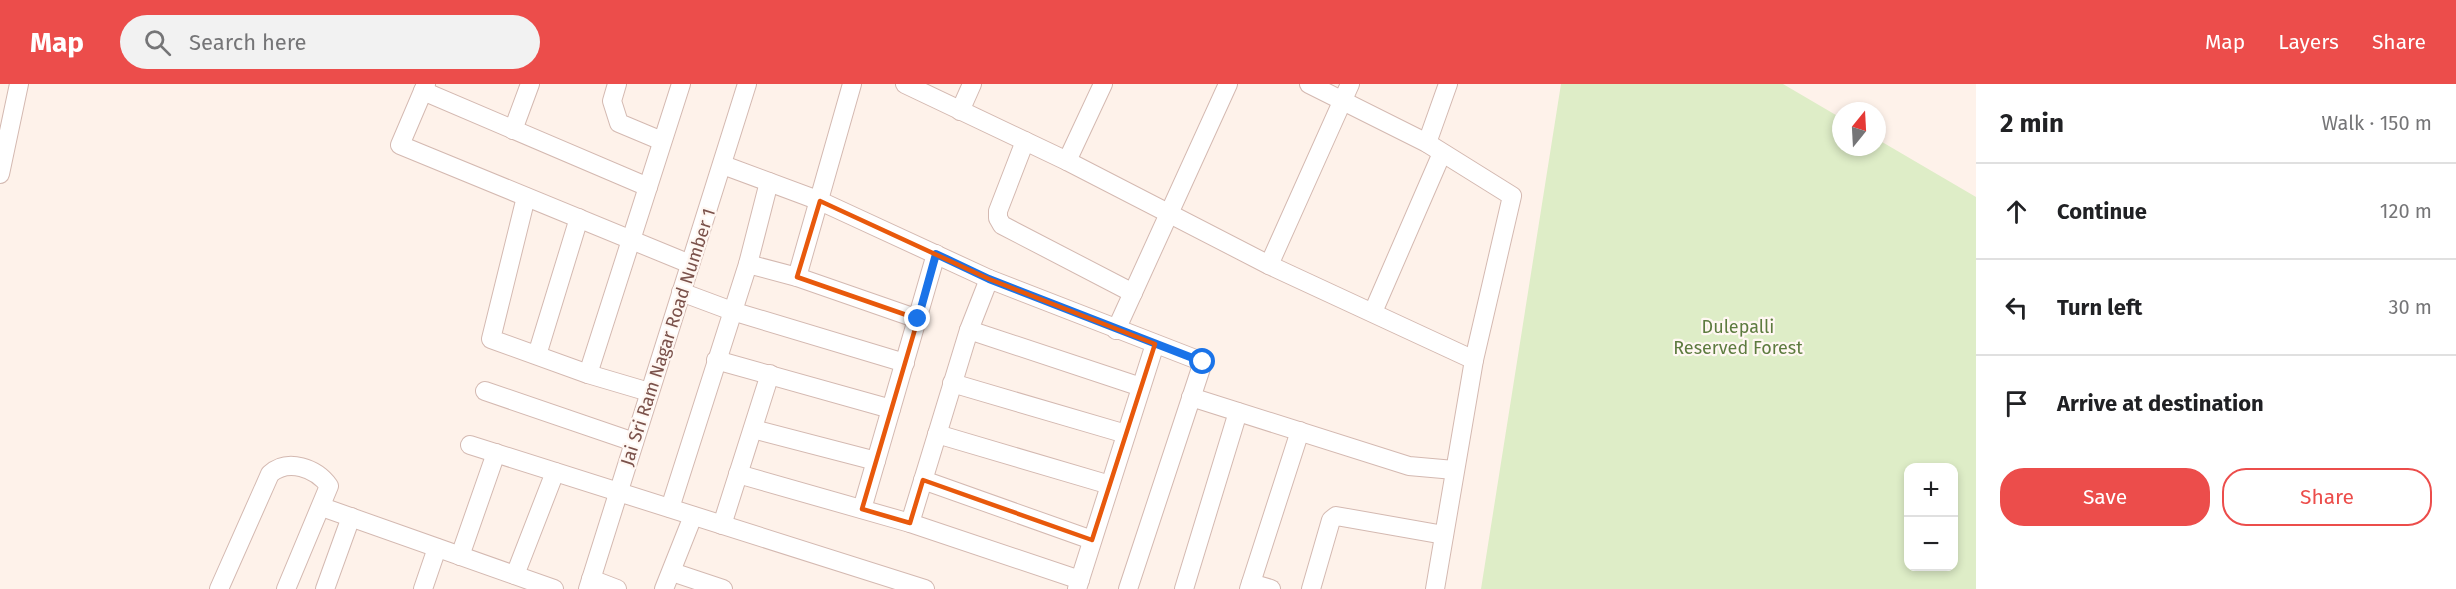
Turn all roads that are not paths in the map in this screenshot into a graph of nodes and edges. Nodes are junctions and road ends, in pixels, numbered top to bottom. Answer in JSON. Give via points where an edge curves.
{"nodes":[{"id":1,"x":19,"y":84,"type":"edge"},
{"id":2,"x":530,"y":84,"type":"edge"},
{"id":3,"x":617,"y":84,"type":"edge"},
{"id":4,"x":681,"y":84,"type":"edge"},
{"id":5,"x":745,"y":84,"type":"edge"},
{"id":6,"x":852,"y":84,"type":"edge"},
{"id":7,"x":905,"y":84,"type":"edge"},
{"id":8,"x":972,"y":84,"type":"edge"},
{"id":9,"x":1103,"y":84,"type":"edge"},
{"id":10,"x":1228,"y":84,"type":"edge"},
{"id":11,"x":1309,"y":84,"type":"edge"},
{"id":12,"x":1448,"y":84,"type":"edge"},
{"id":13,"x":424,"y":88,"type":"edge"},
{"id":14,"x":1347,"y":93,"type":"edge"},
{"id":15,"x":960,"y":111,"type":"junction"},
{"id":16,"x":513,"y":130,"type":"junction"},
{"id":17,"x":662,"y":141,"type":"junction"},
{"id":18,"x":1025,"y":141,"type":"junction"},
{"id":19,"x":1435,"y":148,"type":"junction"},
{"id":20,"x":1067,"y":161,"type":"junction"},
{"id":21,"x":723,"y":165,"type":"junction"},
{"id":22,"x":0,"y":174,"type":"edge"},
{"id":23,"x":769,"y":182,"type":"junction"},
{"id":24,"x":648,"y":187,"type":"junction"},
{"id":25,"x":526,"y":197,"type":"junction"},
{"id":26,"x":820,"y":201,"type":"junction"},
{"id":27,"x":1168,"y":213,"type":"junction"},
{"id":28,"x":579,"y":218,"type":"junction"},
{"id":29,"x":631,"y":240,"type":"junction"},
{"id":30,"x":936,"y":254,"type":"junction"},
{"id":31,"x":690,"y":264,"type":"junction"},
{"id":32,"x":748,"y":264,"type":"junction"},
{"id":33,"x":1269,"y":265,"type":"junction"},
{"id":34,"x":797,"y":277,"type":"junction"},
{"id":35,"x":989,"y":279,"type":"junction"},
{"id":36,"x":681,"y":292,"type":"junction"},
{"id":37,"x":1133,"y":293,"type":"junction"},
{"id":38,"x":732,"y":311,"type":"junction"},
{"id":39,"x":1373,"y":312,"type":"junction"},
{"id":40,"x":918,"y":319,"type":"junction"},
{"id":41,"x":969,"y":330,"type":"junction"},
{"id":42,"x":1116,"y":330,"type":"junction"},
{"id":43,"x":1155,"y":344,"type":"junction"},
{"id":44,"x":537,"y":355,"type":"junction"},
{"id":45,"x":716,"y":360,"type":"junction"},
{"id":46,"x":1474,"y":360,"type":"junction"},
{"id":47,"x":905,"y":363,"type":"junction"},
{"id":48,"x":588,"y":374,"type":"junction"},
{"id":49,"x":770,"y":374,"type":"junction"},
{"id":50,"x":952,"y":383,"type":"junction"},
{"id":51,"x":1141,"y":387,"type":"junction"},
{"id":52,"x":484,"y":391,"type":"dead end"},
{"id":53,"x":650,"y":392,"type":"junction"},
{"id":54,"x":1191,"y":397,"type":"junction"},
{"id":55,"x":891,"y":410,"type":"junction"},
{"id":56,"x":1238,"y":412,"type":"junction"},
{"id":57,"x":753,"y":429,"type":"junction"},
{"id":58,"x":1300,"y":431,"type":"junction"},
{"id":59,"x":937,"y":434,"type":"junction"},
{"id":60,"x":1126,"y":434,"type":"junction"},
{"id":61,"x":634,"y":442,"type":"junction"},
{"id":62,"x":470,"y":445,"type":"dead end"},
{"id":63,"x":496,"y":453,"type":"junction"},
{"id":64,"x":876,"y":461,"type":"junction"},
{"id":65,"x":1454,"y":470,"type":"junction"},
{"id":66,"x":555,"y":472,"type":"junction"},
{"id":67,"x":738,"y":474,"type":"junction"},
{"id":68,"x":923,"y":480,"type":"junction"},
{"id":69,"x":1110,"y":485,"type":"junction"},
{"id":70,"x":618,"y":492,"type":"junction"},
{"id":71,"x":322,"y":507,"type":"junction"},
{"id":72,"x":670,"y":508,"type":"junction"},
{"id":73,"x":862,"y":509,"type":"junction"},
{"id":74,"x":693,"y":516,"type":"junction"},
{"id":75,"x":351,"y":517,"type":"junction"},
{"id":76,"x":910,"y":523,"type":"junction"},
{"id":77,"x":722,"y":525,"type":"junction"},
{"id":78,"x":1444,"y":535,"type":"junction"},
{"id":79,"x":1092,"y":540,"type":"junction"},
{"id":80,"x":437,"y":548,"type":"junction"},
{"id":81,"x":460,"y":556,"type":"junction"},
{"id":82,"x":672,"y":572,"type":"junction"},
{"id":83,"x":514,"y":581,"type":"edge"},
{"id":84,"x":875,"y":582,"type":"edge"},
{"id":85,"x":589,"y":584,"type":"edge"},
{"id":86,"x":1078,"y":584,"type":"edge"},
{"id":87,"x":1250,"y":586,"type":"edge"},
{"id":88,"x":219,"y":589,"type":"edge"},
{"id":89,"x":286,"y":589,"type":"edge"},
{"id":90,"x":325,"y":589,"type":"edge"},
{"id":91,"x":423,"y":589,"type":"edge"},
{"id":92,"x":554,"y":589,"type":"edge"},
{"id":93,"x":616,"y":589,"type":"edge"},
{"id":94,"x":664,"y":589,"type":"edge"},
{"id":95,"x":723,"y":589,"type":"edge"},
{"id":96,"x":924,"y":589,"type":"edge"},
{"id":97,"x":1128,"y":589,"type":"edge"},
{"id":98,"x":1184,"y":589,"type":"edge"},
{"id":99,"x":1270,"y":589,"type":"edge"},
{"id":100,"x":1311,"y":589,"type":"edge"},
{"id":101,"x":1435,"y":589,"type":"edge"}],
"edges":[{"from":1,"to":22,"type":"street"},
{"from":2,"to":16,"type":"street"},
{"from":3,"to":17,"type":"street","via":[[612,101],[619,123]]},
{"from":4,"to":17,"type":"street"},
{"from":5,"to":21,"type":"street","name":"Jai Sri Ram Nagar Road Number 1"},
{"from":6,"to":26,"type":"street"},
{"from":7,"to":15,"type":"street"},
{"from":8,"to":15,"type":"street"},
{"from":9,"to":20,"type":"street"},
{"from":10,"to":27,"type":"street"},
{"from":11,"to":14,"type":"street"},
{"from":12,"to":19,"type":"street"},
{"from":13,"to":16,"type":"street"},
{"from":13,"to":25,"type":"street","via":[[400,145]]},
{"from":14,"to":19,"type":"street"},
{"from":14,"to":33,"type":"street"},
{"from":15,"to":18,"type":"street"},
{"from":16,"to":24,"type":"street"},
{"from":17,"to":24,"type":"street"},
{"from":18,"to":20,"type":"street"},
{"from":18,"to":37,"type":"street","via":[[998,211],[1002,225]]},
{"from":19,"to":39,"type":"street"},
{"from":19,"to":46,"type":"street","via":[[1512,196]]},
{"from":20,"to":27,"type":"street"},
{"from":21,"to":23,"type":"street"},
{"from":21,"to":31,"type":"street","name":"Jai Sri Ram Nagar Road Number 1"},
{"from":23,"to":26,"type":"street"},
{"from":23,"to":32,"type":"street"},
{"from":24,"to":29,"type":"street"},
{"from":25,"to":28,"type":"street"},
{"from":25,"to":44,"type":"street","via":[[491,339]]},
{"from":26,"to":30,"type":"street"},
{"from":26,"to":34,"type":"street"},
{"from":27,"to":33,"type":"street"},
{"from":27,"to":37,"type":"street"},
{"from":28,"to":29,"type":"street"},
{"from":28,"to":44,"type":"street"},
{"from":29,"to":31,"type":"street"},
{"from":29,"to":48,"type":"street"},
{"from":30,"to":35,"type":"street"},
{"from":30,"to":40,"type":"street"},
{"from":31,"to":36,"type":"street","name":"Jai Sri Ram Nagar Road Number 1"},
{"from":32,"to":34,"type":"street"},
{"from":32,"to":38,"type":"street"},
{"from":33,"to":39,"type":"street"},
{"from":34,"to":40,"type":"street"},
{"from":35,"to":41,"type":"street"},
{"from":35,"to":42,"type":"street"},
{"from":36,"to":38,"type":"street"},
{"from":36,"to":53,"type":"street","name":"Jai Sri Ram Nagar Road Number 1"},
{"from":37,"to":42,"type":"street"},
{"from":38,"to":45,"type":"street"},
{"from":38,"to":47,"type":"street"},
{"from":39,"to":46,"type":"street"},
{"from":40,"to":47,"type":"street"},
{"from":41,"to":50,"type":"street"},
{"from":41,"to":51,"type":"street"},
{"from":42,"to":43,"type":"street"},
{"from":43,"to":51,"type":"street"},
{"from":43,"to":54,"type":"street","via":[[1203,362]]},
{"from":44,"to":48,"type":"street"},
{"from":45,"to":49,"type":"street"},
{"from":45,"to":72,"type":"street"},
{"from":46,"to":65,"type":"street"},
{"from":47,"to":55,"type":"street"},
{"from":48,"to":53,"type":"street"},
{"from":49,"to":55,"type":"street"},
{"from":49,"to":57,"type":"street"},
{"from":50,"to":59,"type":"street"},
{"from":50,"to":60,"type":"street"},
{"from":51,"to":60,"type":"street"},
{"from":52,"to":61,"type":"street"},
{"from":53,"to":61,"type":"street","name":"Jai Sri Ram Nagar Road Number 1"},
{"from":54,"to":56,"type":"street"},
{"from":54,"to":97,"type":"street"},
{"from":55,"to":64,"type":"street"},
{"from":56,"to":58,"type":"street"},
{"from":56,"to":98,"type":"street"},
{"from":57,"to":64,"type":"street"},
{"from":57,"to":67,"type":"street"},
{"from":58,"to":65,"type":"street","via":[[1409,466]]},
{"from":58,"to":87,"type":"street"},
{"from":59,"to":68,"type":"street"},
{"from":59,"to":69,"type":"street"},
{"from":60,"to":69,"type":"street"},
{"from":61,"to":70,"type":"street","name":"Jai Sri Ram Nagar Road Number 1"},
{"from":62,"to":63,"type":"street"},
{"from":63,"to":66,"type":"street"},
{"from":63,"to":81,"type":"street"},
{"from":64,"to":73,"type":"street"},
{"from":65,"to":78,"type":"street"},
{"from":66,"to":70,"type":"street"},
{"from":66,"to":83,"type":"street"},
{"from":67,"to":73,"type":"street"},
{"from":67,"to":77,"type":"street"},
{"from":68,"to":76,"type":"street"},
{"from":68,"to":79,"type":"street"},
{"from":69,"to":79,"type":"street"},
{"from":70,"to":72,"type":"street"},
{"from":70,"to":85,"type":"street","name":"Jai Sri Ram Nagar Road Number 1"},
{"from":71,"to":75,"type":"street"},
{"from":71,"to":88,"type":"street","via":[[329,486],[321,475],[291,465],[279,466],[270,474]]},
{"from":71,"to":89,"type":"street"},
{"from":72,"to":74,"type":"street"},
{"from":73,"to":76,"type":"street"},
{"from":74,"to":77,"type":"street"},
{"from":74,"to":82,"type":"street"},
{"from":75,"to":80,"type":"street"},
{"from":75,"to":90,"type":"street"},
{"from":76,"to":86,"type":"street"},
{"from":77,"to":84,"type":"street"},
{"from":78,"to":100,"type":"street","via":[[1336,516],[1331,520]]},
{"from":78,"to":101,"type":"street"},
{"from":79,"to":86,"type":"street"},
{"from":80,"to":81,"type":"street"},
{"from":80,"to":91,"type":"street"},
{"from":81,"to":83,"type":"street"},
{"from":82,"to":94,"type":"street"},
{"from":82,"to":95,"type":"street"},
{"from":83,"to":92,"type":"street"},
{"from":84,"to":96,"type":"street"},
{"from":85,"to":93,"type":"street"},
{"from":87,"to":99,"type":"street"}]}
